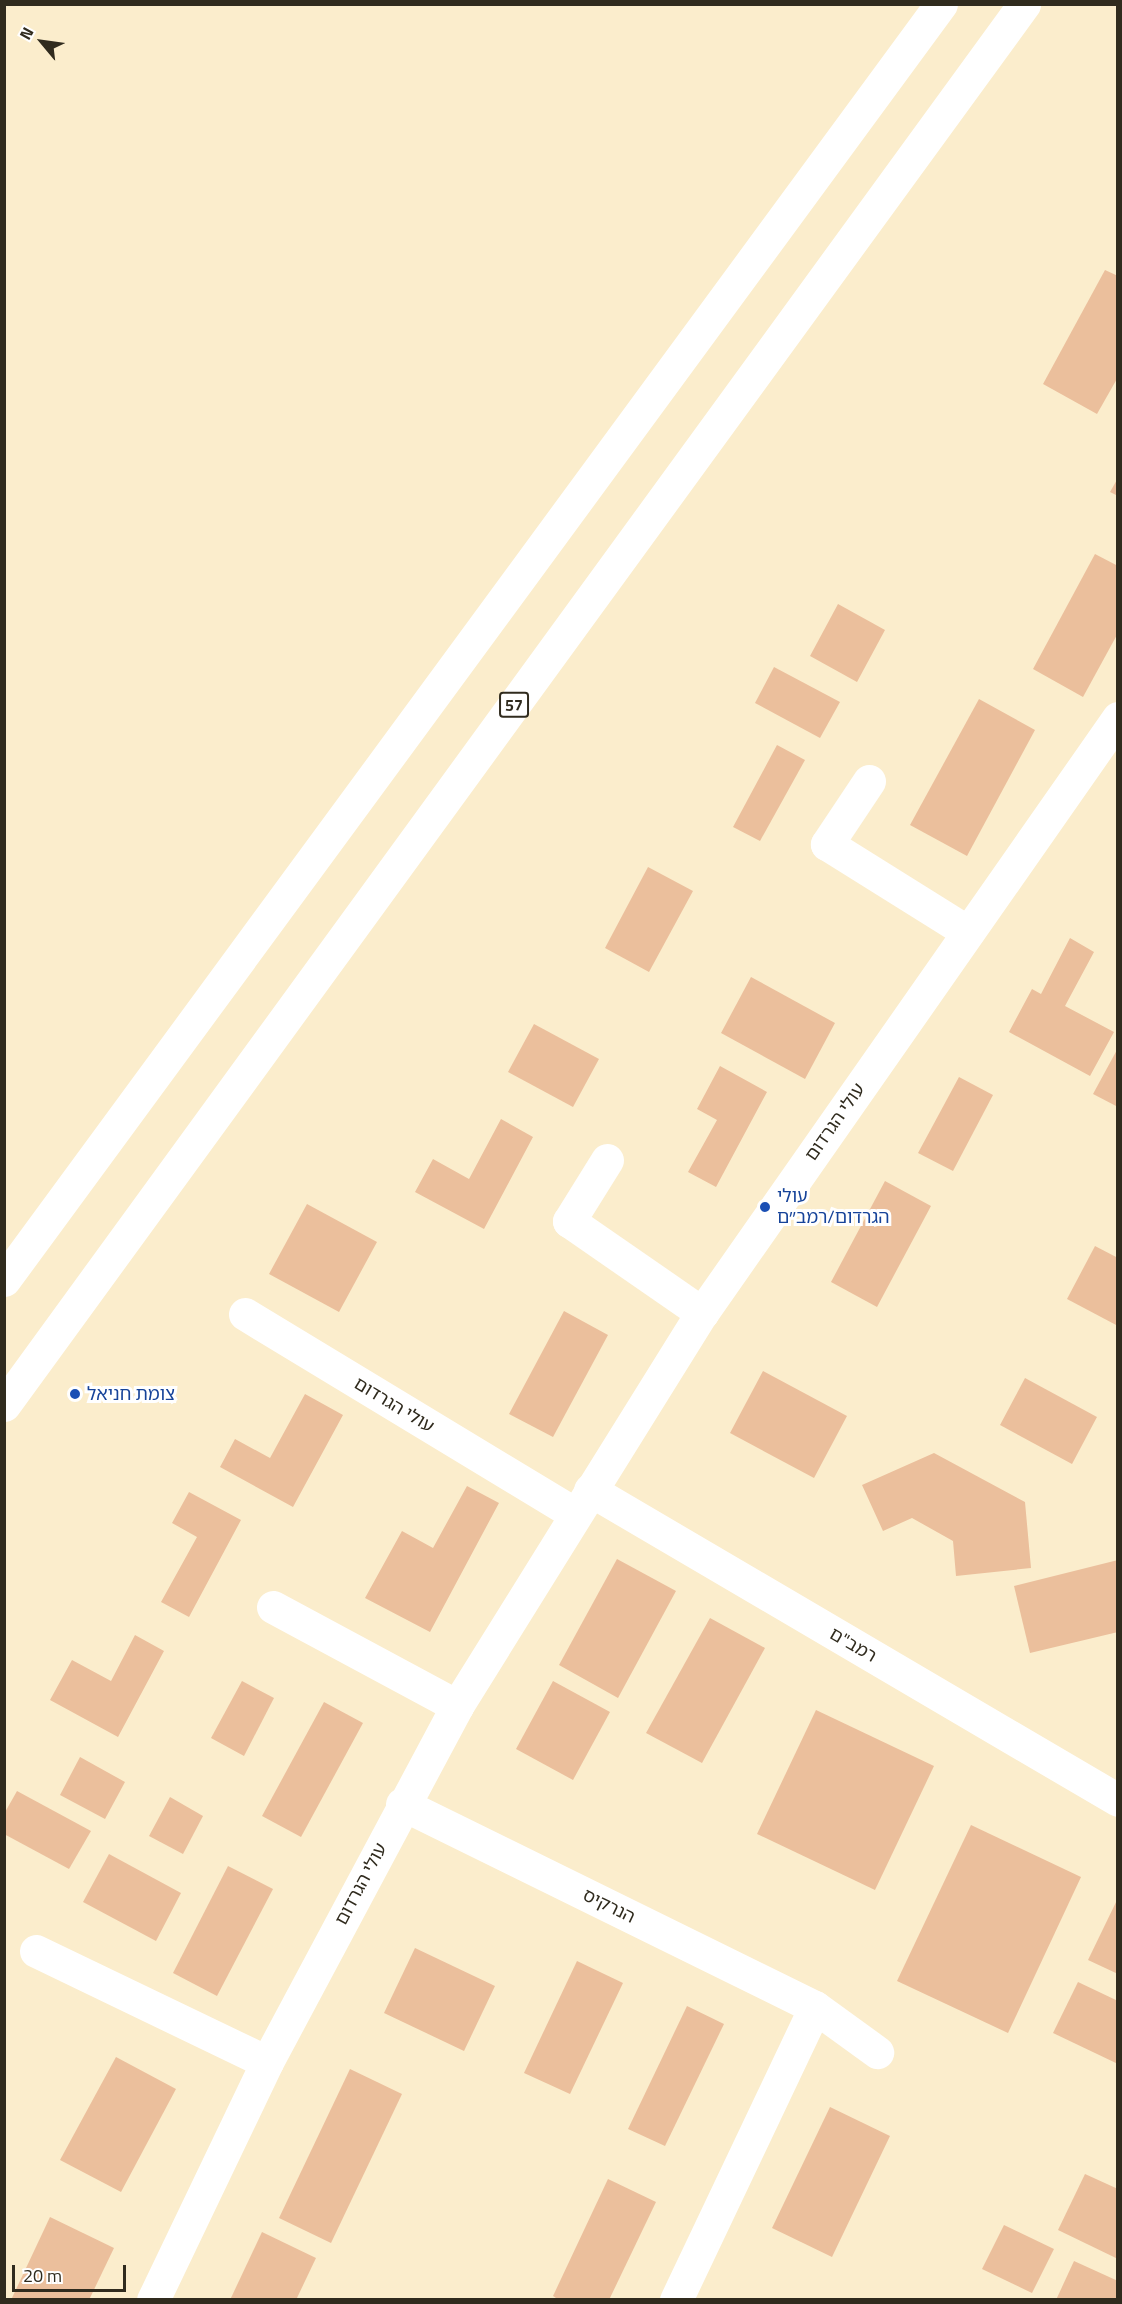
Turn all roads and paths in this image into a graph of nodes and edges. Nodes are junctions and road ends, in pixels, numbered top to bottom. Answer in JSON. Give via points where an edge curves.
{"nodes":[{"id":1,"x":941,"y":4,"type":"edge"},
{"id":2,"x":1024,"y":4,"type":"edge"},
{"id":3,"x":1118,"y":718,"type":"edge"},
{"id":4,"x":870,"y":781,"type":"dead end"},
{"id":5,"x":968,"y":932,"type":"junction"},
{"id":6,"x":607,"y":1160,"type":"dead end"},
{"id":7,"x":4,"y":1280,"type":"edge"},
{"id":8,"x":702,"y":1312,"type":"junction"},
{"id":9,"x":245,"y":1314,"type":"dead end"},
{"id":10,"x":4,"y":1405,"type":"edge"},
{"id":11,"x":582,"y":1502,"type":"junction"},
{"id":12,"x":273,"y":1607,"type":"dead end"},
{"id":13,"x":457,"y":1706,"type":"junction"},
{"id":14,"x":1118,"y":1800,"type":"edge"},
{"id":15,"x":402,"y":1804,"type":"junction"},
{"id":16,"x":36,"y":1951,"type":"dead end"},
{"id":17,"x":815,"y":2007,"type":"junction"},
{"id":18,"x":877,"y":2052,"type":"dead end"},
{"id":19,"x":267,"y":2062,"type":"junction"},
{"id":20,"x":153,"y":2300,"type":"edge"},
{"id":21,"x":676,"y":2300,"type":"edge"}],
"edges":[{"from":1,"to":7,"type":"main road"},
{"from":2,"to":10,"type":"main road","number":"57"},
{"from":3,"to":5,"type":"main road","name":"עולי הגרדום"},
{"from":4,"to":5,"type":"main road","via":[[827,844]]},
{"from":5,"to":8,"type":"main road","name":"עולי הגרדום"},
{"from":6,"to":8,"type":"main road","via":[[569,1221]]},
{"from":8,"to":11,"type":"main road","name":"עולי הגרדום"},
{"from":9,"to":11,"type":"main road","name":"עולי הגרדום"},
{"from":11,"to":13,"type":"main road","name":"עולי הגרדום"},
{"from":11,"to":14,"type":"main road","name":"רמב\"ם"},
{"from":12,"to":13,"type":"main road"},
{"from":13,"to":15,"type":"main road","name":"עולי הגרדום"},
{"from":15,"to":17,"type":"main road","name":"הנרקיס"},
{"from":15,"to":19,"type":"main road","name":"עולי הגרדום"},
{"from":16,"to":19,"type":"main road"},
{"from":17,"to":18,"type":"main road","name":"הנרקיס"},
{"from":17,"to":21,"type":"main road"},
{"from":19,"to":20,"type":"main road","name":"עולי הגרדום"}]}
